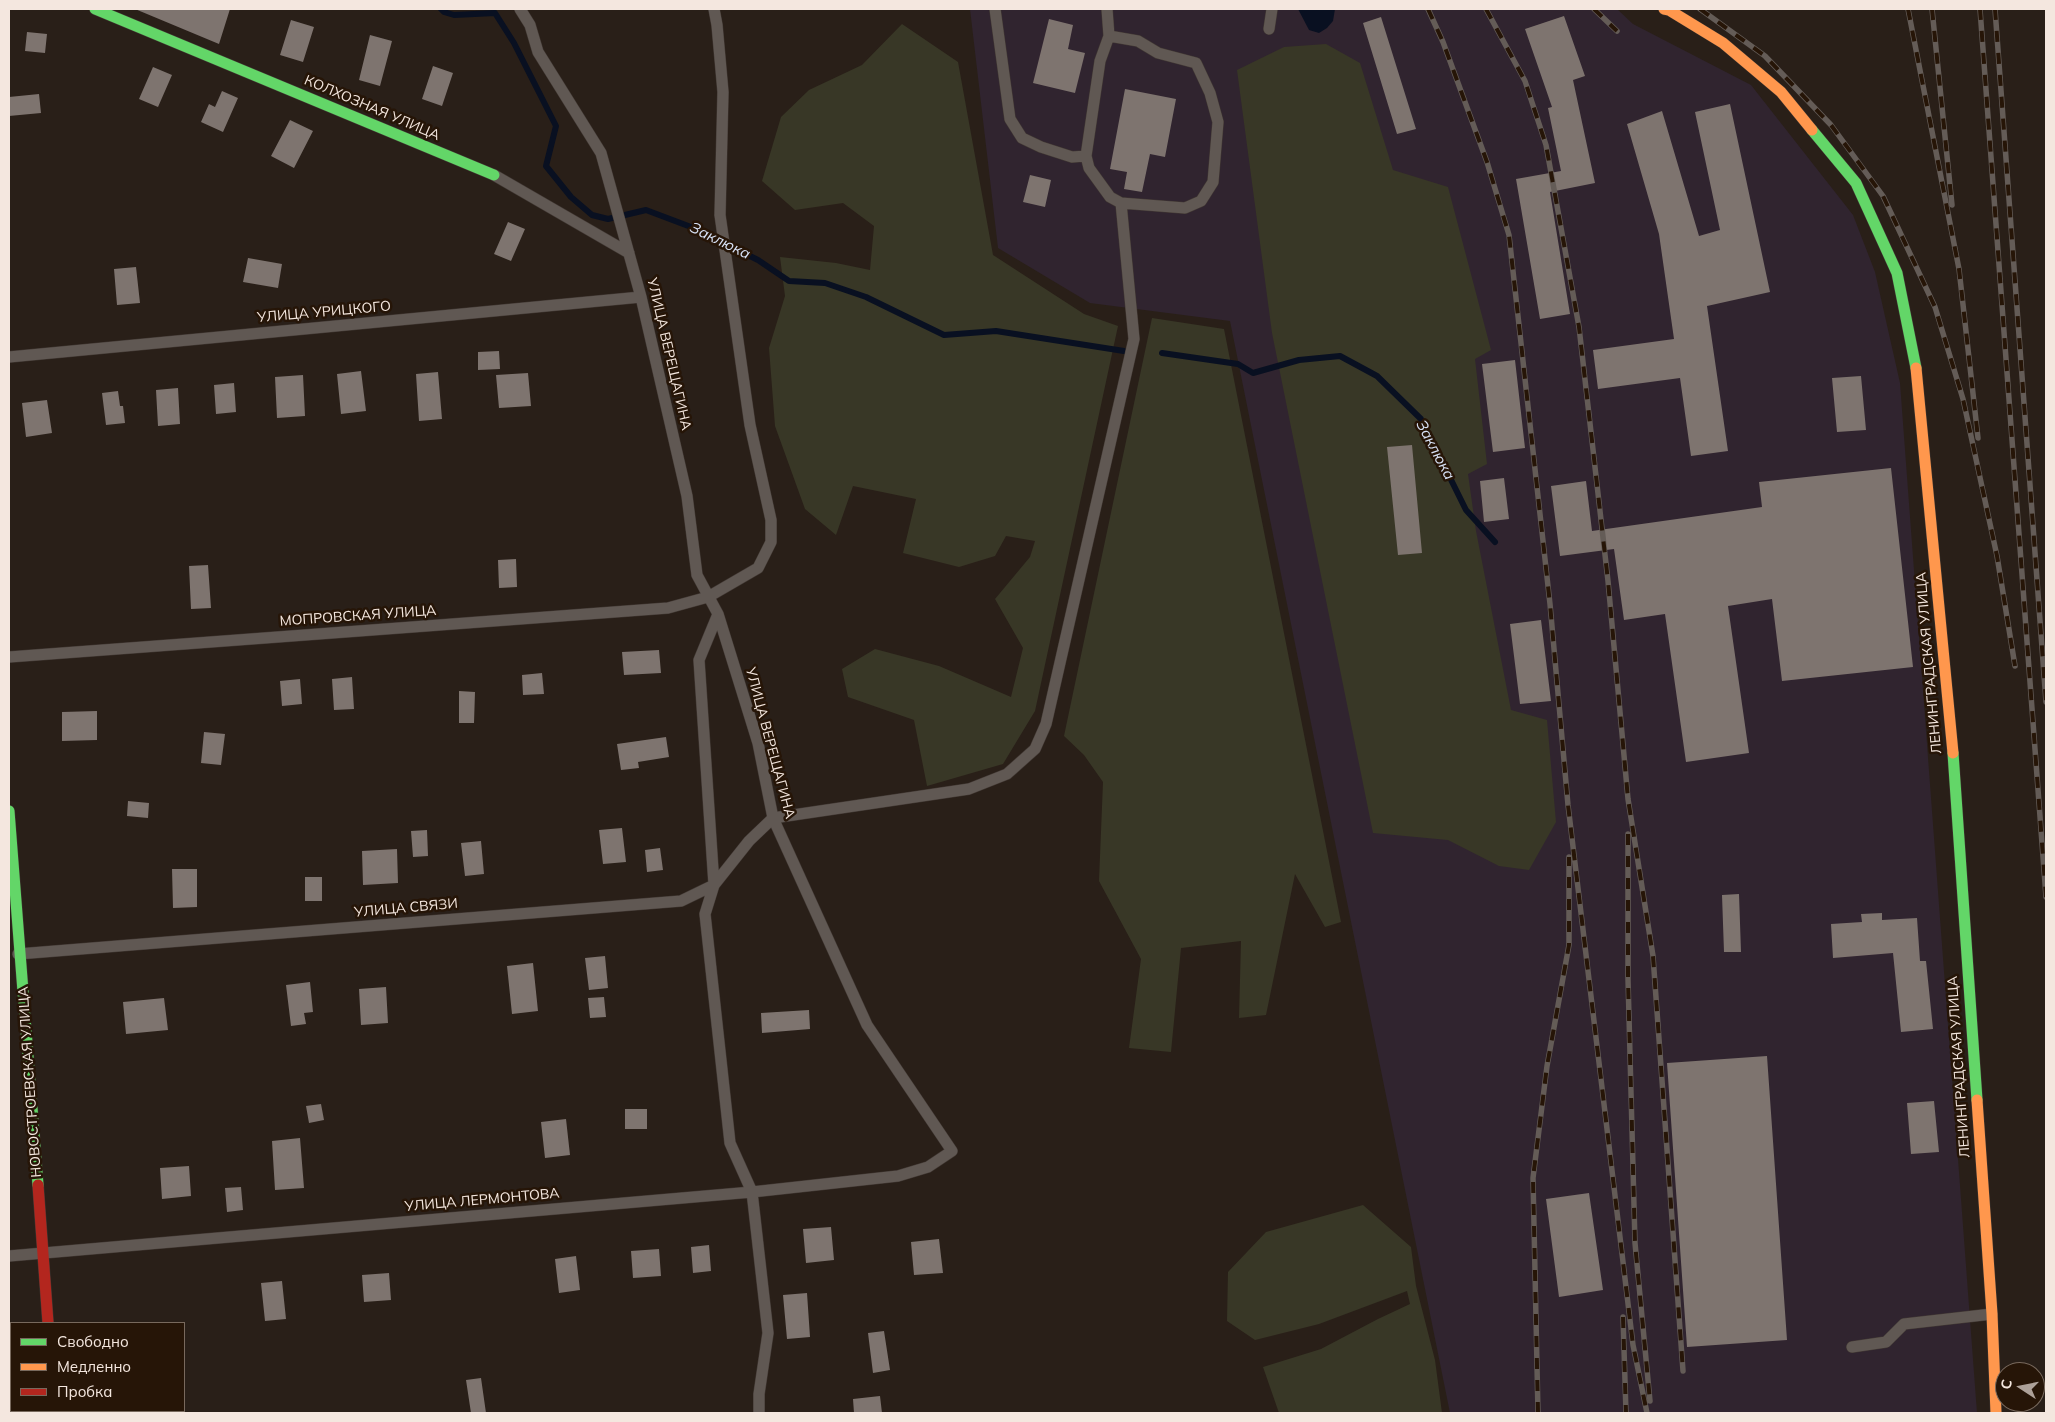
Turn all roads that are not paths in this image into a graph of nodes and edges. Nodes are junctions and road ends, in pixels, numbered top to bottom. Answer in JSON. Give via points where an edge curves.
{"nodes":[{"id":1,"x":95,"y":9,"type":"edge"},
{"id":2,"x":520,"y":9,"type":"edge"},
{"id":3,"x":714,"y":9,"type":"edge"},
{"id":4,"x":995,"y":9,"type":"edge"},
{"id":5,"x":1108,"y":9,"type":"edge"},
{"id":6,"x":1272,"y":9,"type":"edge"},
{"id":7,"x":1664,"y":9,"type":"edge"},
{"id":8,"x":1269,"y":29,"type":"dead end"},
{"id":9,"x":1109,"y":36,"type":"junction"},
{"id":10,"x":1086,"y":156,"type":"junction"},
{"id":11,"x":494,"y":175,"type":"joint"},
{"id":12,"x":1121,"y":203,"type":"junction"},
{"id":13,"x":629,"y":253,"type":"junction"},
{"id":14,"x":641,"y":297,"type":"junction"},
{"id":15,"x":9,"y":358,"type":"edge"},
{"id":16,"x":708,"y":597,"type":"junction"},
{"id":17,"x":718,"y":614,"type":"junction"},
{"id":18,"x":9,"y":656,"type":"edge"},
{"id":19,"x":9,"y":811,"type":"edge"},
{"id":20,"x":773,"y":818,"type":"junction"},
{"id":21,"x":714,"y":885,"type":"junction"},
{"id":22,"x":14,"y":954,"type":"edge"},
{"id":23,"x":952,"y":1151,"type":"joint"},
{"id":24,"x":752,"y":1192,"type":"junction"},
{"id":25,"x":43,"y":1253,"type":"junction"},
{"id":26,"x":9,"y":1256,"type":"edge"},
{"id":27,"x":1992,"y":1314,"type":"junction"},
{"id":28,"x":48,"y":1322,"type":"edge"},
{"id":29,"x":1852,"y":1347,"type":"dead end"},
{"id":30,"x":759,"y":1413,"type":"edge"},
{"id":31,"x":1996,"y":1413,"type":"edge"}],
"edges":[{"from":1,"to":11,"type":"street","name":"КОЛХОЗНАЯ УЛИЦА"},
{"from":2,"to":13,"type":"lane","name":"УЛИЦА ВЕРЕЩАГИНА","via":[[530,25],[538,52],[601,153]]},
{"from":3,"to":16,"type":"lane","name":"МОПРОВСКАЯ УЛИЦА","via":[[723,92],[720,215],[750,425],[772,520],[771,542],[758,568]]},
{"from":4,"to":10,"type":"lane","via":[[1010,119],[1022,138],[1072,157]]},
{"from":5,"to":9,"type":"lane"},
{"from":6,"to":8,"type":"lane"},
{"from":7,"to":27,"type":"street","name":"ЛЕНИНГРАДСКАЯ УЛИЦА","via":[[1724,43],[1781,92],[1856,183],[1897,273],[1916,372],[1950,722]]},
{"from":9,"to":10,"type":"lane","via":[[1100,62]]},
{"from":9,"to":12,"type":"lane","via":[[1138,41],[1158,53],[1196,63],[1210,93],[1218,122],[1213,182],[1201,201],[1185,208]]},
{"from":10,"to":12,"type":"lane","via":[[1089,168],[1110,197]]},
{"from":11,"to":13,"type":"lane","name":"КОЛХОЗНАЯ УЛИЦА"},
{"from":12,"to":20,"type":"lane","via":[[1134,339],[1046,724],[1035,749],[1007,774],[969,789]]},
{"from":13,"to":14,"type":"lane","name":"УЛИЦА ВЕРЕЩАГИНА"},
{"from":14,"to":15,"type":"lane","name":"УЛИЦА УРИЦКОГО"},
{"from":14,"to":16,"type":"lane","name":"УЛИЦА ВЕРЕЩАГИНА","via":[[686,496],[697,575]]},
{"from":16,"to":17,"type":"lane","name":"УЛИЦА ВЕРЕЩАГИНА"},
{"from":16,"to":18,"type":"lane","name":"МОПРОВСКАЯ УЛИЦА","via":[[668,608]]},
{"from":17,"to":20,"type":"lane","name":"УЛИЦА ВЕРЕЩАГИНА","via":[[758,742]]},
{"from":17,"to":21,"type":"lane","via":[[700,660]]},
{"from":19,"to":22,"type":"street","name":"НОВОСТРОЕВСКАЯ УЛИЦА"},
{"from":20,"to":21,"type":"lane","name":"УЛИЦА СВЯЗИ","via":[[749,841]]},
{"from":20,"to":23,"type":"lane","name":"УЛИЦА ВЕРЕЩАГИНА","via":[[867,1026]]},
{"from":21,"to":22,"type":"lane","name":"УЛИЦА СВЯЗИ","via":[[681,901]]},
{"from":21,"to":24,"type":"lane","via":[[705,914],[730,1143]]},
{"from":22,"to":25,"type":"street","name":"НОВОСТРОЕВСКАЯ УЛИЦА"},
{"from":23,"to":24,"type":"lane","name":"УЛИЦА ЛЕРМОНТОВА","via":[[928,1166],[898,1176]]},
{"from":24,"to":25,"type":"lane","name":"УЛИЦА ЛЕРМОНТОВА"},
{"from":24,"to":30,"type":"lane","via":[[768,1333]]},
{"from":25,"to":26,"type":"lane","name":"УЛИЦА ЛЕРМОНТОВА"},
{"from":25,"to":28,"type":"street","name":"НОВОСТРОЕВСКАЯ УЛИЦА"},
{"from":27,"to":29,"type":"lane","via":[[1904,1324],[1886,1342]]},
{"from":27,"to":31,"type":"street","name":"ЛЕНИНГРАДСКАЯ УЛИЦА"}]}
